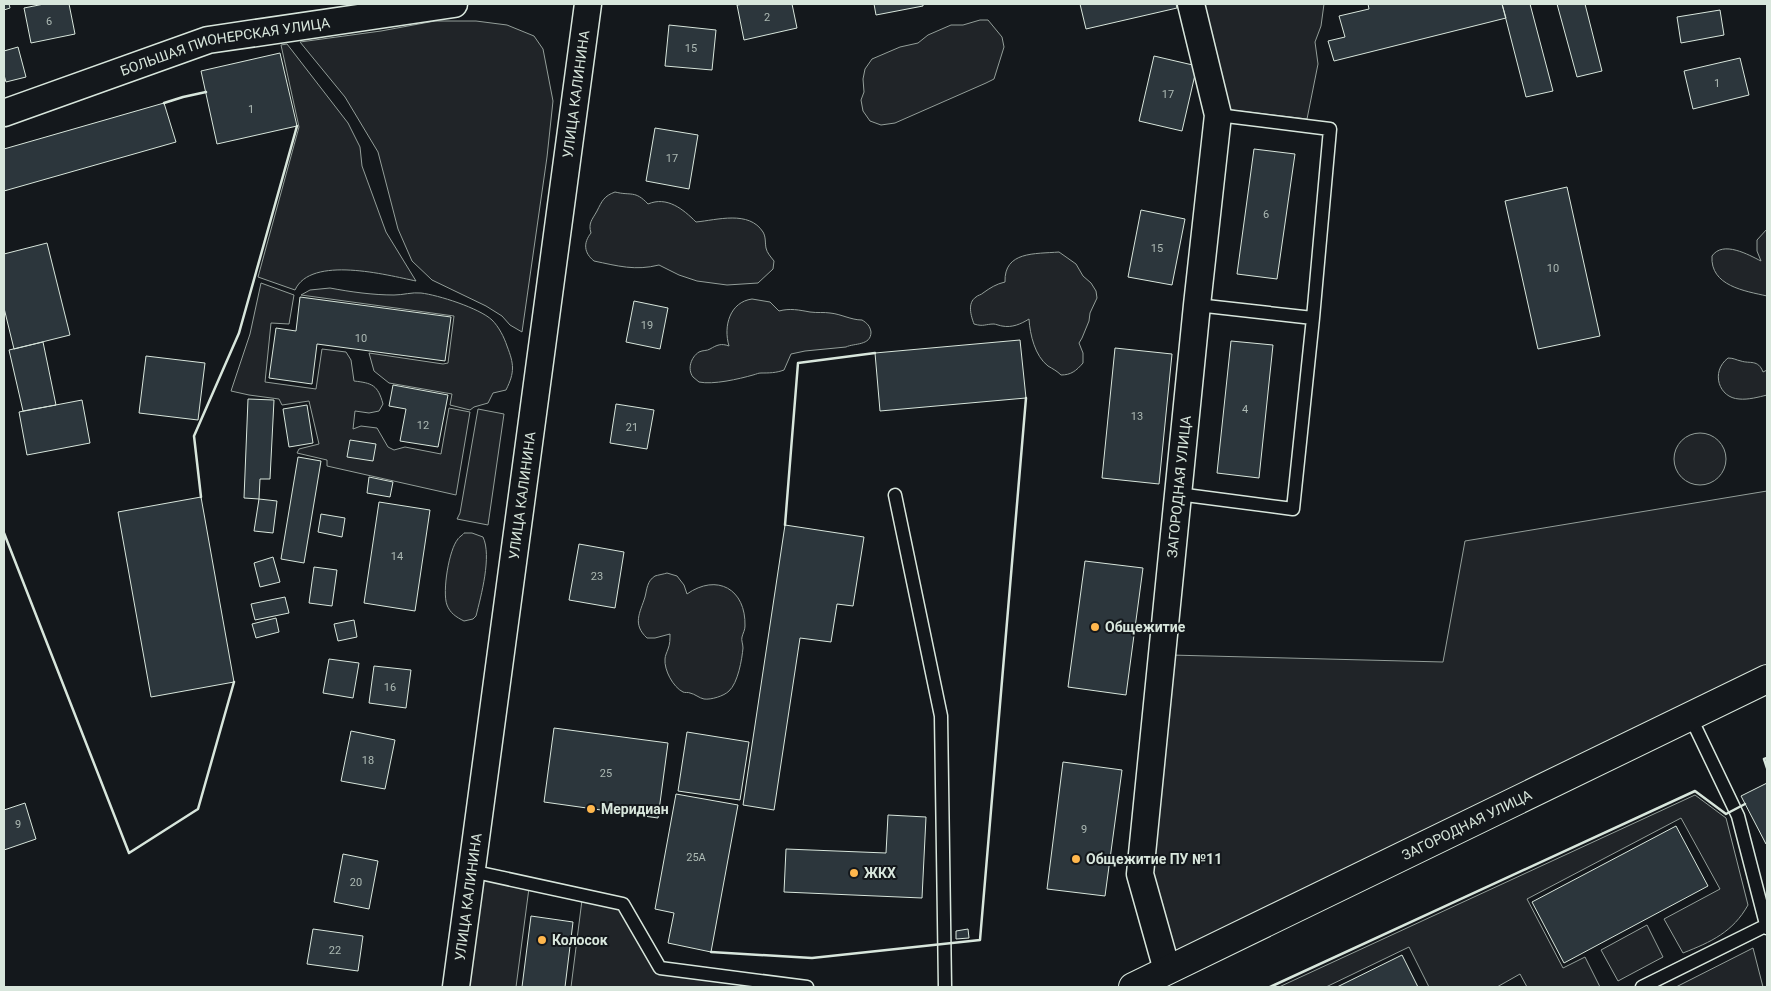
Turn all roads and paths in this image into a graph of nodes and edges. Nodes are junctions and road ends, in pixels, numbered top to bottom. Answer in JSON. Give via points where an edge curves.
{"nodes":[{"id":1,"x":454,"y":4,"type":"edge"},
{"id":2,"x":588,"y":4,"type":"edge"},
{"id":3,"x":1191,"y":4,"type":"edge"},
{"id":4,"x":4,"y":113,"type":"edge"},
{"id":5,"x":1218,"y":115,"type":"junction"},
{"id":6,"x":1197,"y":305,"type":"junction"},
{"id":7,"x":1313,"y":318,"type":"junction"},
{"id":8,"x":1178,"y":494,"type":"junction"},
{"id":9,"x":895,"y":495,"type":"dead end"},
{"id":10,"x":1767,"y":679,"type":"edge"},
{"id":11,"x":1690,"y":716,"type":"junction"},
{"id":12,"x":471,"y":871,"type":"junction"},
{"id":13,"x":1767,"y":926,"type":"edge"},
{"id":14,"x":1167,"y":970,"type":"junction"},
{"id":15,"x":456,"y":987,"type":"edge"},
{"id":16,"x":807,"y":987,"type":"edge"},
{"id":17,"x":945,"y":987,"type":"edge"},
{"id":18,"x":1133,"y":987,"type":"edge"},
{"id":19,"x":1642,"y":987,"type":"edge"}],
"edges":[{"from":1,"to":4,"type":"street","name":"БОЛЬШАЯ ПИОНЕРСКАЯ УЛИЦА","via":[[208,40]]},
{"from":2,"to":12,"type":"street","name":"УЛИЦА КАЛИНИНА"},
{"from":3,"to":5,"type":"street","name":"ЗАГОРОДНАЯ УЛИЦА"},
{"from":5,"to":6,"type":"street","name":"ЗАГОРОДНАЯ УЛИЦА"},
{"from":5,"to":7,"type":"lane","via":[[1330,129]]},
{"from":6,"to":7,"type":"lane"},
{"from":6,"to":8,"type":"street","name":"ЗАГОРОДНАЯ УЛИЦА"},
{"from":7,"to":8,"type":"lane","via":[[1293,509]]},
{"from":8,"to":14,"type":"street","name":"ЗАГОРОДНАЯ УЛИЦА","via":[[1140,874]]},
{"from":9,"to":17,"type":"lane","via":[[941,716]]},
{"from":10,"to":11,"type":"highway","name":"ЗАГОРОДНАЯ УЛИЦА"},
{"from":11,"to":13,"type":"lane","via":[[1738,816]]},
{"from":11,"to":14,"type":"highway","name":"ЗАГОРОДНАЯ УЛИЦА"},
{"from":12,"to":15,"type":"street","name":"УЛИЦА КАЛИНИНА"},
{"from":12,"to":16,"type":"lane","via":[[622,904],[660,968]]},
{"from":13,"to":19,"type":"lane"},
{"from":14,"to":18,"type":"highway","name":"ЗАГОРОДНАЯ УЛИЦА"}]}
